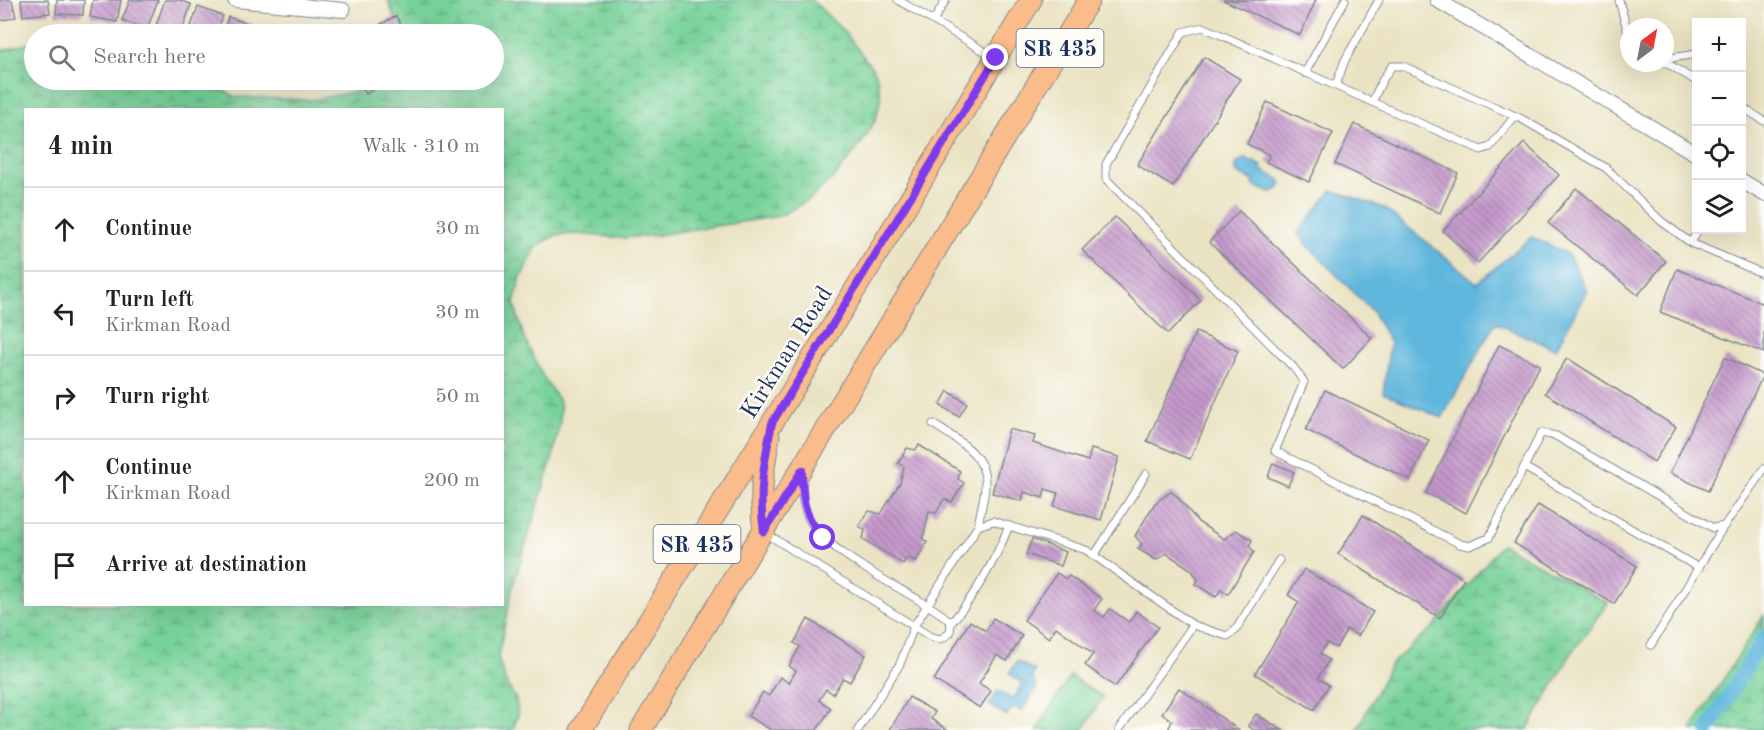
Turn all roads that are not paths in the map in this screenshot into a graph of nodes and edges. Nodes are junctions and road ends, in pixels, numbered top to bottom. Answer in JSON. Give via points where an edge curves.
{"nodes":[{"id":1,"x":236,"y":0,"type":"edge"},
{"id":2,"x":898,"y":0,"type":"edge"},
{"id":3,"x":946,"y":0,"type":"edge"},
{"id":4,"x":1031,"y":0,"type":"edge"},
{"id":5,"x":1089,"y":0,"type":"edge"},
{"id":6,"x":1345,"y":0,"type":"edge"},
{"id":7,"x":1379,"y":0,"type":"edge"},
{"id":8,"x":1437,"y":0,"type":"edge"},
{"id":9,"x":1619,"y":0,"type":"edge"},
{"id":10,"x":343,"y":10,"type":"dead end"},
{"id":11,"x":1624,"y":18,"type":"edge"},
{"id":12,"x":933,"y":21,"type":"junction"},
{"id":13,"x":1692,"y":55,"type":"edge"},
{"id":14,"x":996,"y":58,"type":"junction"},
{"id":15,"x":1674,"y":58,"type":"edge"},
{"id":16,"x":1674,"y":66,"type":"edge"},
{"id":17,"x":1305,"y":73,"type":"junction"},
{"id":18,"x":1692,"y":78,"type":"edge"},
{"id":19,"x":1336,"y":85,"type":"junction"},
{"id":20,"x":1372,"y":102,"type":"junction"},
{"id":21,"x":1746,"y":110,"type":"edge"},
{"id":22,"x":1515,"y":116,"type":"junction"},
{"id":23,"x":1764,"y":121,"type":"edge"},
{"id":24,"x":1692,"y":152,"type":"edge"},
{"id":25,"x":1746,"y":183,"type":"edge"},
{"id":26,"x":1764,"y":194,"type":"edge"},
{"id":27,"x":1696,"y":234,"type":"edge"},
{"id":28,"x":1691,"y":243,"type":"junction"},
{"id":29,"x":1764,"y":274,"type":"edge"},
{"id":30,"x":772,"y":423,"type":"junction"},
{"id":31,"x":933,"y":424,"type":"dead end"},
{"id":32,"x":1524,"y":466,"type":"junction"},
{"id":33,"x":1764,"y":469,"type":"edge"},
{"id":34,"x":802,"y":470,"type":"junction"},
{"id":35,"x":1146,"y":474,"type":"dead end"},
{"id":36,"x":978,"y":526,"type":"junction"},
{"id":37,"x":1009,"y":526,"type":"junction"},
{"id":38,"x":1724,"y":526,"type":"junction"},
{"id":39,"x":764,"y":532,"type":"junction"},
{"id":40,"x":1094,"y":556,"type":"junction"},
{"id":41,"x":1279,"y":560,"type":"dead end"},
{"id":42,"x":1699,"y":568,"type":"junction"},
{"id":43,"x":926,"y":605,"type":"junction"},
{"id":44,"x":951,"y":623,"type":"junction"},
{"id":45,"x":1193,"y":625,"type":"junction"},
{"id":46,"x":914,"y":626,"type":"junction"},
{"id":47,"x":1651,"y":645,"type":"dead end"},
{"id":48,"x":581,"y":730,"type":"edge"},
{"id":49,"x":641,"y":730,"type":"edge"},
{"id":50,"x":858,"y":730,"type":"edge"},
{"id":51,"x":1119,"y":730,"type":"edge"}],
"edges":[{"from":1,"to":10,"type":"street"},
{"from":2,"to":12,"type":"lane"},
{"from":3,"to":12,"type":"lane"},
{"from":4,"to":14,"type":"main road","name":"Kirkman Road","number":"SR 435"},
{"from":5,"to":34,"type":"main road","number":"SR 435"},
{"from":6,"to":17,"type":"lane"},
{"from":7,"to":19,"type":"lane","via":[[1345,60]]},
{"from":8,"to":24,"type":"street"},
{"from":9,"to":11,"type":"lane"},
{"from":12,"to":14,"type":"lane"},
{"from":13,"to":15,"type":"lane"},
{"from":14,"to":30,"type":"main road","name":"Kirkman Road","number":"SR 435"},
{"from":16,"to":18,"type":"lane"},
{"from":17,"to":19,"type":"lane"},
{"from":17,"to":32,"type":"lane","via":[[1203,27],[1183,32],[1106,164],[1106,179],[1304,382],[1275,451],[1469,546],[1489,538]]},
{"from":19,"to":20,"type":"lane"},
{"from":20,"to":22,"type":"lane","via":[[1481,150],[1490,147]]},
{"from":20,"to":22,"type":"lane","via":[[1392,66],[1403,66]]},
{"from":21,"to":23,"type":"lane"},
{"from":22,"to":28,"type":"lane","via":[[1606,168],[1661,221]]},
{"from":25,"to":26,"type":"street"},
{"from":27,"to":28,"type":"lane"},
{"from":28,"to":29,"type":"lane"},
{"from":30,"to":39,"type":"main road","via":[[761,482]]},
{"from":30,"to":48,"type":"main road","name":"Kirkman Road","number":"SR 435"},
{"from":31,"to":36,"type":"lane","via":[[970,448],[983,467],[985,483]]},
{"from":32,"to":38,"type":"lane","via":[[1541,433],[1556,436],[1713,528]]},
{"from":32,"to":42,"type":"lane"},
{"from":33,"to":38,"type":"lane"},
{"from":34,"to":39,"type":"main road","number":"SR 435"},
{"from":34,"to":43,"type":"lane","via":[[806,514],[823,538]]},
{"from":35,"to":40,"type":"lane"},
{"from":36,"to":37,"type":"lane","via":[[993,521]]},
{"from":36,"to":43,"type":"lane"},
{"from":37,"to":40,"type":"lane"},
{"from":37,"to":44,"type":"lane","via":[[967,604]]},
{"from":38,"to":42,"type":"lane"},
{"from":39,"to":46,"type":"lane"},
{"from":39,"to":49,"type":"main road","number":"SR 435"},
{"from":40,"to":45,"type":"lane"},
{"from":41,"to":45,"type":"lane","via":[[1235,631],[1227,636]]},
{"from":42,"to":47,"type":"lane"},
{"from":43,"to":44,"type":"lane","via":[[944,614]]},
{"from":43,"to":46,"type":"lane"},
{"from":44,"to":46,"type":"lane","via":[[950,633],[940,639]]},
{"from":45,"to":51,"type":"lane"},
{"from":46,"to":50,"type":"lane","via":[[900,664]]}]}
